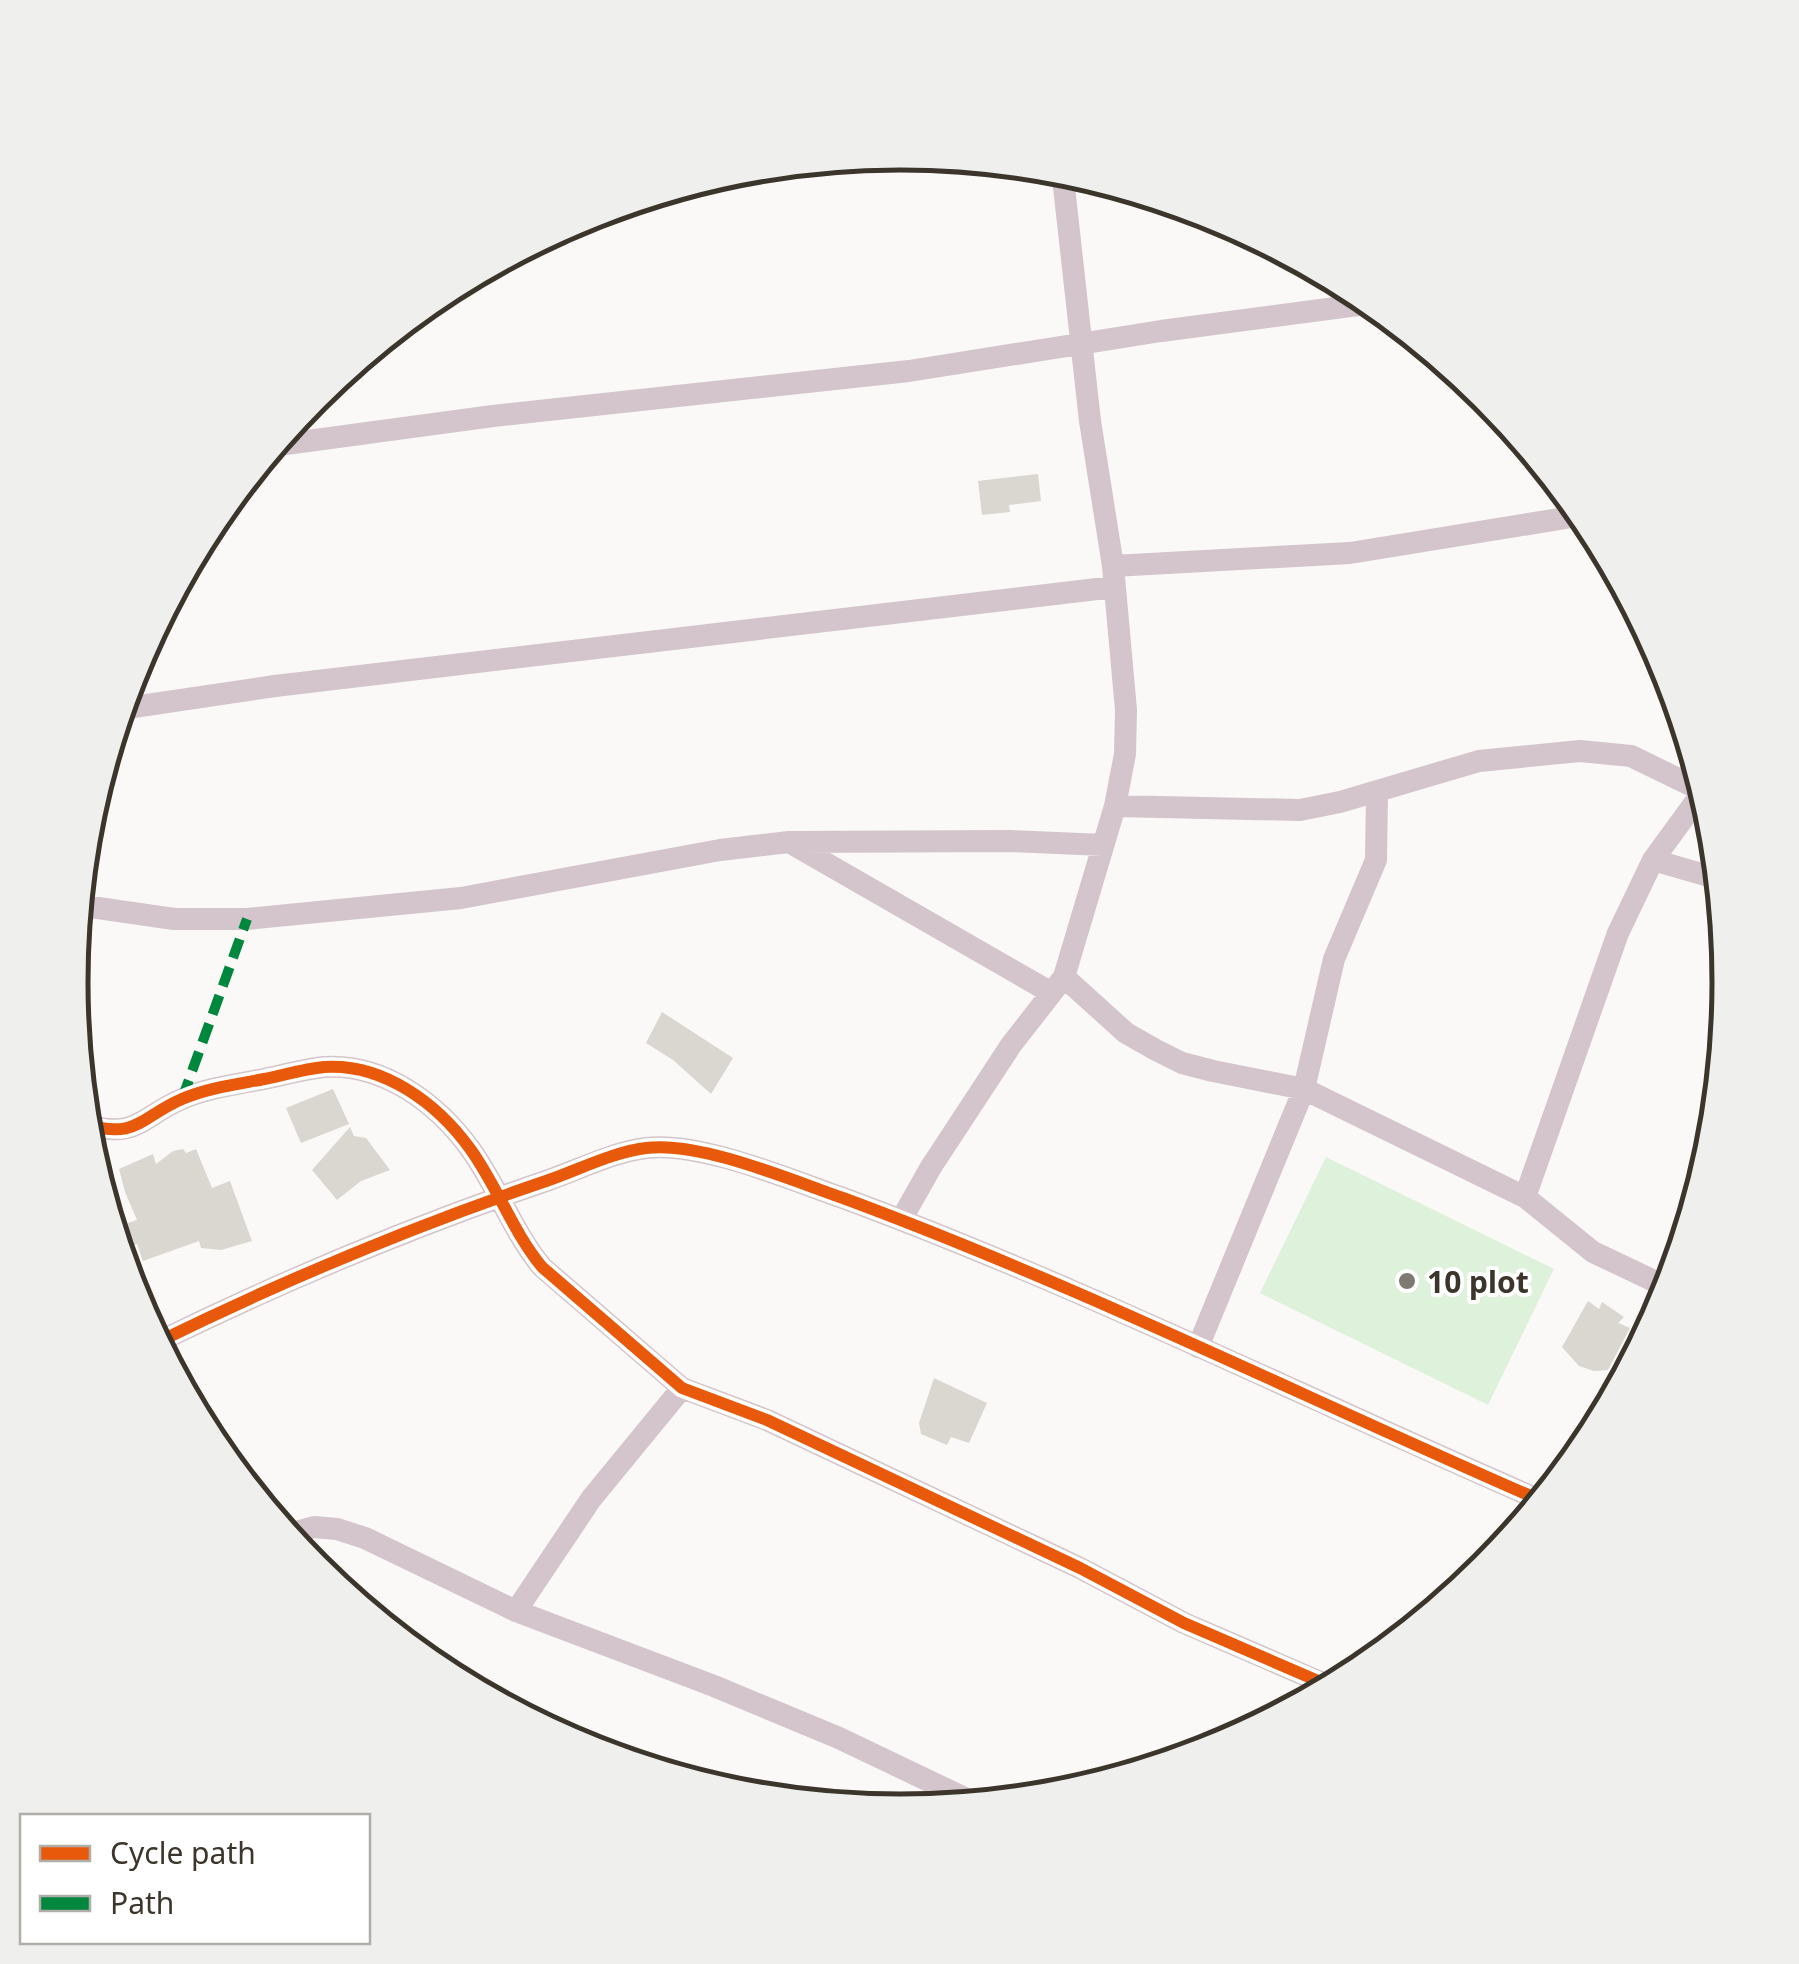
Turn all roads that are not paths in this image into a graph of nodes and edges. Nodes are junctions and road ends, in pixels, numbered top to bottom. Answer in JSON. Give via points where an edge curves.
{"nodes":[{"id":1,"x":1064,"y":187,"type":"edge"},
{"id":2,"x":1350,"y":306,"type":"edge"},
{"id":3,"x":1081,"y":346,"type":"junction"},
{"id":4,"x":293,"y":443,"type":"edge"},
{"id":5,"x":1566,"y":518,"type":"edge"},
{"id":6,"x":1114,"y":577,"type":"junction"},
{"id":7,"x":136,"y":707,"type":"edge"},
{"id":8,"x":1686,"y":783,"type":"edge"},
{"id":9,"x":1378,"y":791,"type":"junction"},
{"id":10,"x":1115,"y":806,"type":"junction"},
{"id":11,"x":1692,"y":807,"type":"edge"},
{"id":12,"x":789,"y":842,"type":"junction"},
{"id":13,"x":1103,"y":845,"type":"junction"},
{"id":14,"x":1653,"y":860,"type":"junction"},
{"id":15,"x":1705,"y":875,"type":"edge"},
{"id":16,"x":91,"y":908,"type":"edge"},
{"id":17,"x":1057,"y":984,"type":"junction"},
{"id":18,"x":1304,"y":1089,"type":"junction"},
{"id":19,"x":101,"y":1126,"type":"edge"},
{"id":20,"x":500,"y":1196,"type":"junction"},
{"id":21,"x":1526,"y":1197,"type":"junction"},
{"id":22,"x":901,"y":1220,"type":"junction"},
{"id":23,"x":1654,"y":1281,"type":"edge"},
{"id":24,"x":169,"y":1336,"type":"edge"},
{"id":25,"x":1198,"y":1346,"type":"junction"},
{"id":26,"x":682,"y":1388,"type":"junction"},
{"id":27,"x":1528,"y":1495,"type":"edge"},
{"id":28,"x":302,"y":1531,"type":"edge"},
{"id":29,"x":516,"y":1611,"type":"junction"},
{"id":30,"x":1315,"y":1679,"type":"edge"},
{"id":31,"x":952,"y":1792,"type":"edge"}],
"edges":[{"from":1,"to":3,"type":"street"},
{"from":2,"to":3,"type":"street"},
{"from":3,"to":4,"type":"street"},
{"from":3,"to":6,"type":"street"},
{"from":5,"to":6,"type":"street","via":[[1350,553]]},
{"from":6,"to":7,"type":"street"},
{"from":6,"to":10,"type":"street","via":[[1126,710]]},
{"from":8,"to":9,"type":"street","via":[[1631,756],[1580,752],[1479,761]]},
{"from":9,"to":10,"type":"street","via":[[1300,810]]},
{"from":9,"to":18,"type":"street","via":[[1376,860],[1334,959]]},
{"from":10,"to":13,"type":"street"},
{"from":11,"to":14,"type":"street"},
{"from":12,"to":13,"type":"street"},
{"from":12,"to":16,"type":"street","via":[[461,898],[266,917],[174,919]]},
{"from":12,"to":17,"type":"street"},
{"from":13,"to":17,"type":"street"},
{"from":14,"to":15,"type":"street"},
{"from":14,"to":21,"type":"street","via":[[1618,932]]},
{"from":17,"to":18,"type":"street","via":[[1126,1033],[1182,1062]]},
{"from":17,"to":22,"type":"street","via":[[959,1123]]},
{"from":18,"to":21,"type":"street"},
{"from":18,"to":25,"type":"street"},
{"from":19,"to":20,"type":"street","via":[[125,1130],[182,1099],[240,1083],[326,1067],[373,1072],[416,1094],[446,1121]]},
{"from":20,"to":22,"type":"street","via":[[624,1153],[671,1148],[785,1177]]},
{"from":20,"to":24,"type":"street"},
{"from":20,"to":26,"type":"street","via":[[542,1267]]},
{"from":21,"to":23,"type":"street","via":[[1593,1252]]},
{"from":22,"to":25,"type":"street"},
{"from":25,"to":27,"type":"street"},
{"from":26,"to":29,"type":"street","via":[[592,1499]]},
{"from":26,"to":30,"type":"street","via":[[767,1420],[1184,1623]]},
{"from":28,"to":29,"type":"street","via":[[337,1529],[365,1538]]},
{"from":29,"to":31,"type":"street","via":[[786,1716]]}]}
